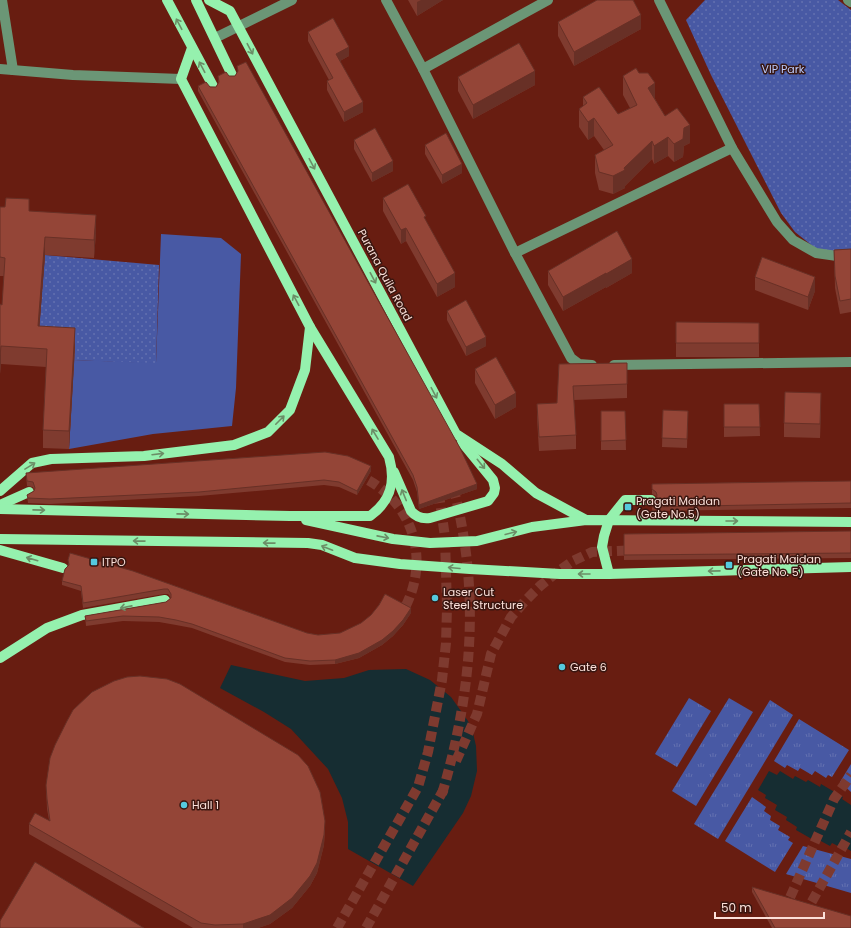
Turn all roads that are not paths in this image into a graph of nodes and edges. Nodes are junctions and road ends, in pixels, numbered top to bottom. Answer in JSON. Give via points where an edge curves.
{"nodes":[{"id":1,"x":2,"y":0,"type":"edge"},
{"id":2,"x":167,"y":0,"type":"edge"},
{"id":3,"x":196,"y":0,"type":"edge"},
{"id":4,"x":209,"y":0,"type":"edge"},
{"id":5,"x":292,"y":0,"type":"edge"},
{"id":6,"x":386,"y":0,"type":"edge"},
{"id":7,"x":548,"y":0,"type":"edge"},
{"id":8,"x":659,"y":0,"type":"edge"},
{"id":9,"x":848,"y":0,"type":"edge"},
{"id":10,"x":851,"y":2,"type":"edge"},
{"id":11,"x":238,"y":26,"type":"junction"},
{"id":12,"x":215,"y":38,"type":"junction"},
{"id":13,"x":192,"y":48,"type":"junction"},
{"id":14,"x":423,"y":68,"type":"junction"},
{"id":15,"x":0,"y":69,"type":"edge"},
{"id":16,"x":12,"y":70,"type":"junction"},
{"id":17,"x":232,"y":75,"type":"edge"},
{"id":18,"x":181,"y":79,"type":"junction"},
{"id":19,"x":213,"y":86,"type":"edge"},
{"id":20,"x":732,"y":148,"type":"junction"},
{"id":21,"x":515,"y":253,"type":"junction"},
{"id":22,"x":851,"y":255,"type":"edge"},
{"id":23,"x":310,"y":327,"type":"junction"},
{"id":24,"x":851,"y":362,"type":"edge"},
{"id":25,"x":456,"y":434,"type":"junction"},
{"id":26,"x":389,"y":457,"type":"junction"},
{"id":27,"x":0,"y":491,"type":"edge"},
{"id":28,"x":29,"y":492,"type":"edge"},
{"id":29,"x":651,"y":500,"type":"dead end"},
{"id":30,"x":0,"y":505,"type":"edge"},
{"id":31,"x":0,"y":509,"type":"edge"},
{"id":32,"x":290,"y":516,"type":"junction"},
{"id":33,"x":586,"y":520,"type":"junction"},
{"id":34,"x":609,"y":520,"type":"junction"},
{"id":35,"x":851,"y":522,"type":"edge"},
{"id":36,"x":0,"y":539,"type":"edge"},
{"id":37,"x":0,"y":550,"type":"edge"},
{"id":38,"x":851,"y":567,"type":"edge"},
{"id":39,"x":63,"y":568,"type":"dead end"},
{"id":40,"x":610,"y":574,"type":"junction"},
{"id":41,"x":165,"y":600,"type":"dead end"},
{"id":42,"x":0,"y":658,"type":"edge"}],
"edges":[{"from":1,"to":16,"type":"street"},
{"from":13,"to":2,"type":"main road","one_way":true},
{"from":3,"to":12,"type":"main road"},
{"from":4,"to":11,"type":"main road","name":"Purana Quila Road","via":[[230,11]]},
{"from":5,"to":11,"type":"street"},
{"from":6,"to":14,"type":"street"},
{"from":7,"to":14,"type":"street"},
{"from":8,"to":20,"type":"street"},
{"from":9,"to":10,"type":"street"},
{"from":11,"to":12,"type":"street"},
{"from":11,"to":25,"type":"main road","name":"Purana Quila Road","one_way":true},
{"from":12,"to":17,"type":"main road"},
{"from":13,"to":18,"type":"main road"},
{"from":19,"to":13,"type":"main road","one_way":true},
{"from":14,"to":21,"type":"street"},
{"from":15,"to":16,"type":"street"},
{"from":16,"to":18,"type":"street"},
{"from":23,"to":18,"type":"main road","one_way":true},
{"from":20,"to":21,"type":"street"},
{"from":20,"to":22,"type":"street","via":[[777,222],[793,240],[816,253]]},
{"from":21,"to":24,"type":"street","via":[[571,358],[579,364]]},
{"from":26,"to":23,"type":"main road","one_way":true},
{"from":27,"to":23,"type":"main road","one_way":true,"via":[[32,463],[51,459],[144,456],[234,445],[268,432],[290,410],[305,370]]},
{"from":25,"to":26,"type":"main road","one_way":true,"via":[[495,484],[494,493],[488,502],[430,518],[417,517],[409,507]]},
{"from":25,"to":33,"type":"main road","name":"Purana Quila Road","via":[[502,464],[536,493]]},
{"from":26,"to":32,"type":"main road","via":[[393,476],[389,494],[384,503],[370,516]]},
{"from":28,"to":30,"type":"main road"},
{"from":29,"to":34,"type":"main road","via":[[625,500]]},
{"from":31,"to":32,"type":"main road","one_way":true},
{"from":32,"to":33,"type":"main road","one_way":true,"via":[[393,539],[430,543],[477,541],[532,527]]},
{"from":33,"to":34,"type":"main road"},
{"from":34,"to":35,"type":"main road","one_way":true},
{"from":34,"to":40,"type":"main road","via":[[602,547]]},
{"from":40,"to":36,"type":"main road","one_way":true,"via":[[400,564],[355,558],[322,545],[308,543]]},
{"from":39,"to":37,"type":"main road","one_way":true},
{"from":38,"to":40,"type":"main road","one_way":true},
{"from":41,"to":42,"type":"main road","one_way":true,"via":[[82,615],[47,628]]}]}
